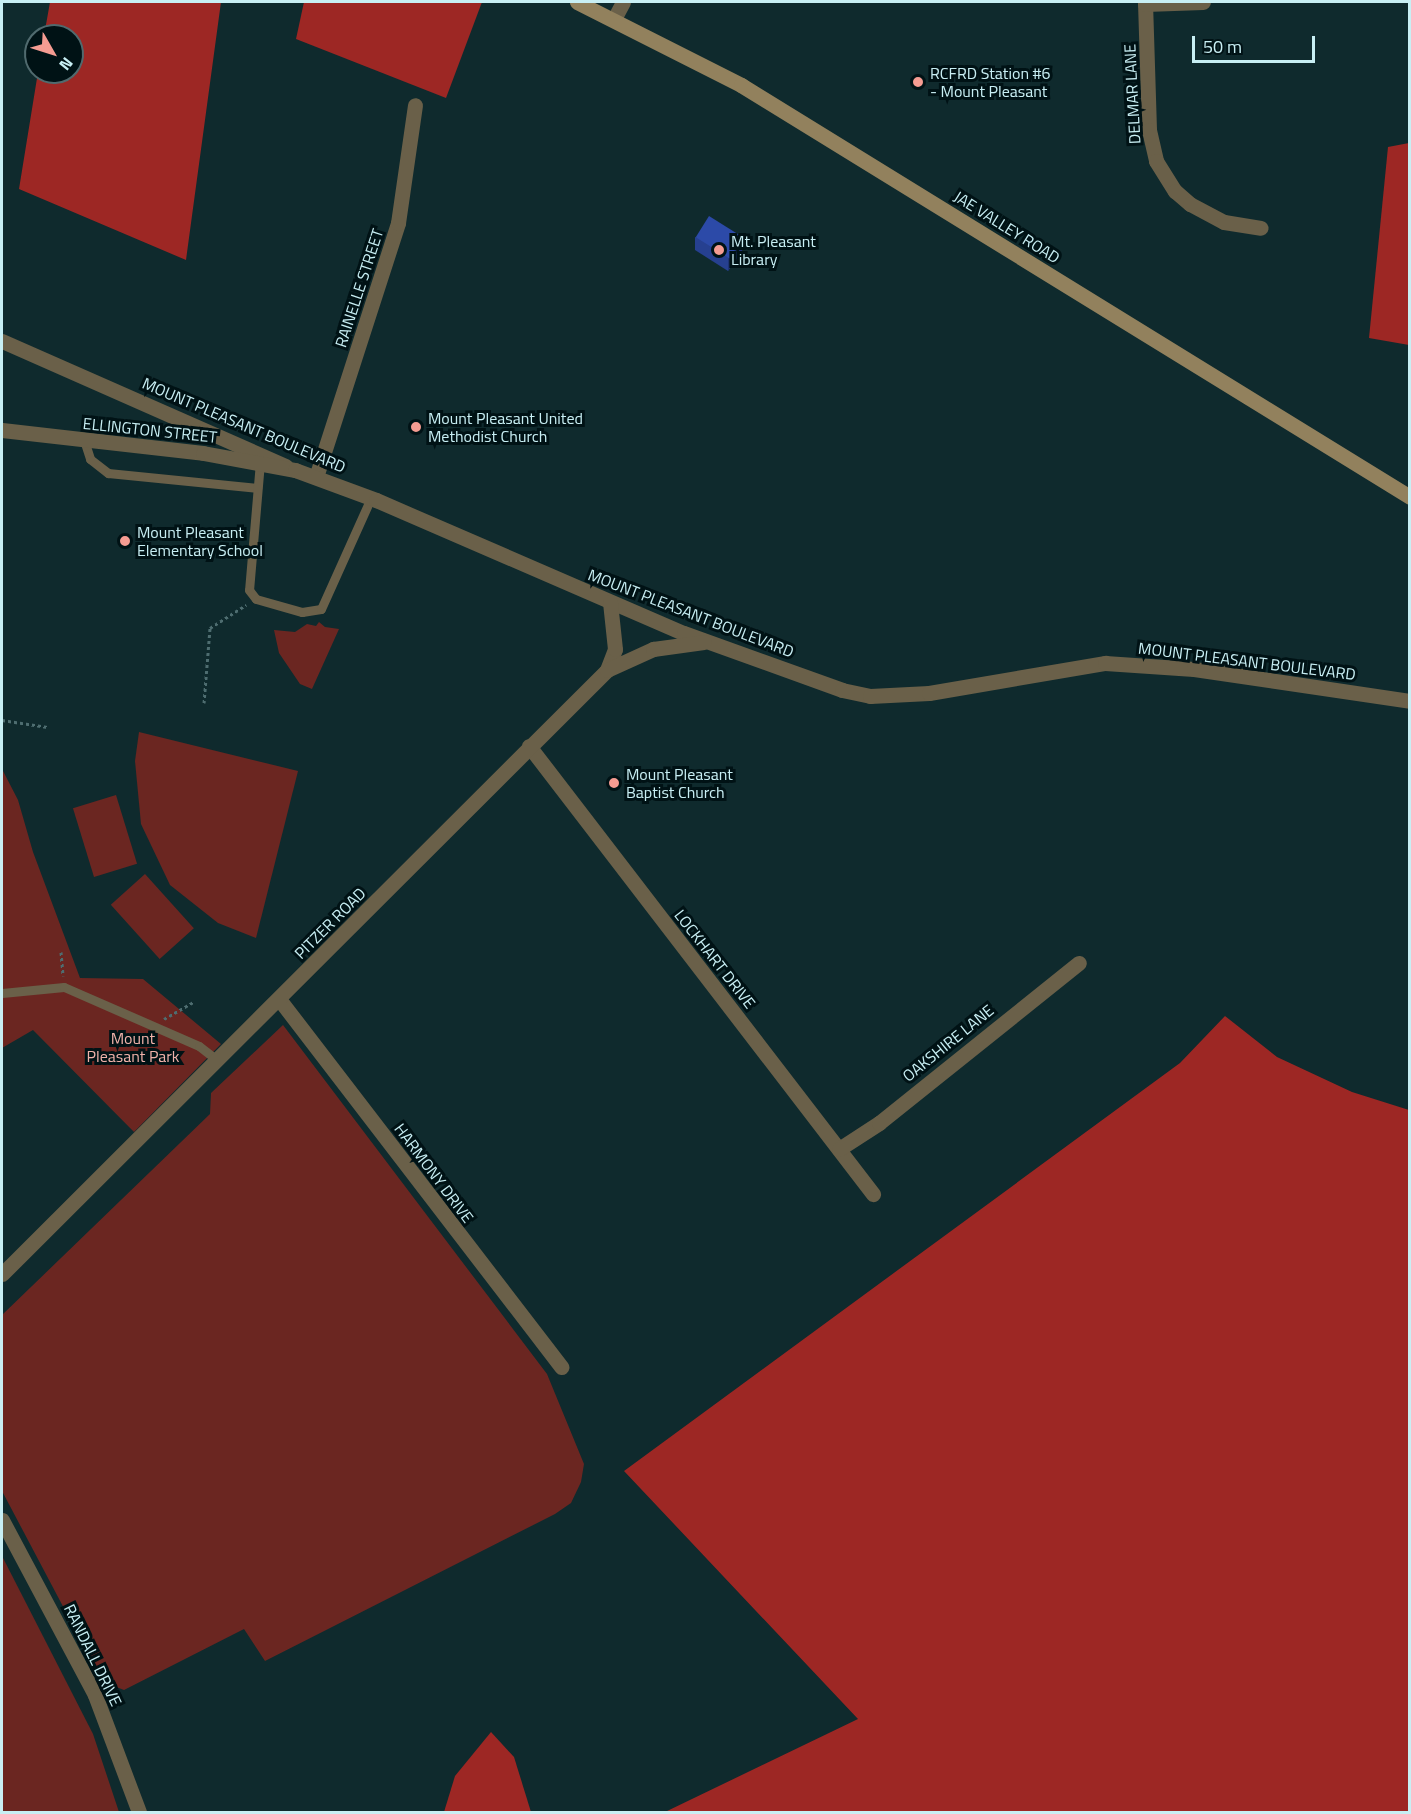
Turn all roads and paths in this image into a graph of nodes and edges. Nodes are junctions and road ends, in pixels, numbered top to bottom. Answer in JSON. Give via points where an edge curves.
{"nodes":[{"id":1,"x":577,"y":2,"type":"edge"},
{"id":2,"x":622,"y":2,"type":"edge"},
{"id":3,"x":1203,"y":2,"type":"edge"},
{"id":4,"x":1145,"y":3,"type":"edge"},
{"id":5,"x":614,"y":19,"type":"junction"},
{"id":6,"x":415,"y":105,"type":"dead end"},
{"id":7,"x":1261,"y":228,"type":"dead end"},
{"id":8,"x":2,"y":341,"type":"edge"},
{"id":9,"x":2,"y":430,"type":"edge"},
{"id":10,"x":84,"y":441,"type":"junction"},
{"id":11,"x":260,"y":462,"type":"junction"},
{"id":12,"x":295,"y":470,"type":"junction"},
{"id":13,"x":316,"y":477,"type":"junction"},
{"id":14,"x":257,"y":488,"type":"junction"},
{"id":15,"x":1410,"y":497,"type":"edge"},
{"id":16,"x":370,"y":498,"type":"junction"},
{"id":17,"x":256,"y":599,"type":"junction"},
{"id":18,"x":610,"y":602,"type":"junction"},
{"id":19,"x":708,"y":641,"type":"junction"},
{"id":20,"x":607,"y":670,"type":"junction"},
{"id":21,"x":1410,"y":701,"type":"edge"},
{"id":22,"x":204,"y":703,"type":"dead end"},
{"id":23,"x":2,"y":720,"type":"edge"},
{"id":24,"x":47,"y":727,"type":"dead end"},
{"id":25,"x":529,"y":746,"type":"junction"},
{"id":26,"x":61,"y":952,"type":"dead end"},
{"id":27,"x":1079,"y":963,"type":"dead end"},
{"id":28,"x":64,"y":987,"type":"junction"},
{"id":29,"x":2,"y":993,"type":"edge"},
{"id":30,"x":279,"y":999,"type":"junction"},
{"id":31,"x":193,"y":1002,"type":"dead end"},
{"id":32,"x":168,"y":1013,"type":"dead end"},
{"id":33,"x":217,"y":1060,"type":"junction"},
{"id":34,"x":839,"y":1149,"type":"junction"},
{"id":35,"x":873,"y":1194,"type":"dead end"},
{"id":36,"x":2,"y":1274,"type":"edge"},
{"id":37,"x":561,"y":1368,"type":"dead end"},
{"id":38,"x":2,"y":1520,"type":"edge"},
{"id":39,"x":140,"y":1812,"type":"edge"}],
"edges":[{"from":1,"to":5,"type":"main road","name":"JAE VALLEY ROAD"},
{"from":2,"to":5,"type":"street"},
{"from":3,"to":4,"type":"street"},
{"from":4,"to":7,"type":"street","name":"DELMAR LANE","via":[[1149,130],[1156,161],[1175,191],[1190,204],[1224,222]]},
{"from":5,"to":15,"type":"main road","name":"JAE VALLEY ROAD","via":[[741,85]]},
{"from":6,"to":13,"type":"street","name":"RAINELLE STREET","via":[[398,223]]},
{"from":8,"to":12,"type":"street","name":"MOUNT PLEASANT BOULEVARD"},
{"from":9,"to":10,"type":"street","name":"ELLINGTON STREET"},
{"from":10,"to":11,"type":"street","name":"ELLINGTON STREET"},
{"from":10,"to":14,"type":"lane","via":[[90,459],[108,473]]},
{"from":11,"to":12,"type":"street","name":"ELLINGTON STREET"},
{"from":11,"to":14,"type":"lane"},
{"from":12,"to":13,"type":"street","name":"MOUNT PLEASANT BOULEVARD"},
{"from":13,"to":16,"type":"street","name":"MOUNT PLEASANT BOULEVARD"},
{"from":14,"to":17,"type":"lane","via":[[249,590]]},
{"from":16,"to":17,"type":"lane","via":[[321,609],[302,612]]},
{"from":16,"to":18,"type":"street","name":"MOUNT PLEASANT BOULEVARD"},
{"from":17,"to":22,"type":"path","via":[[210,628]]},
{"from":18,"to":19,"type":"street","name":"MOUNT PLEASANT BOULEVARD"},
{"from":18,"to":20,"type":"street","via":[[615,649]]},
{"from":19,"to":20,"type":"street","name":"PITZER ROAD","via":[[653,649]]},
{"from":19,"to":21,"type":"street","name":"MOUNT PLEASANT BOULEVARD","via":[[842,690],[870,696],[928,693],[1105,663],[1178,667]]},
{"from":20,"to":25,"type":"street","name":"PITZER ROAD"},
{"from":23,"to":24,"type":"path"},
{"from":25,"to":30,"type":"street","name":"PITZER ROAD"},
{"from":25,"to":34,"type":"street","name":"LOCKHART DRIVE"},
{"from":26,"to":28,"type":"path"},
{"from":27,"to":34,"type":"street","name":"OAKSHIRE LANE","via":[[879,1123]]},
{"from":28,"to":29,"type":"lane"},
{"from":28,"to":33,"type":"lane","via":[[199,1046]]},
{"from":30,"to":33,"type":"street","name":"PITZER ROAD"},
{"from":30,"to":37,"type":"street","name":"HARMONY DRIVE"},
{"from":31,"to":32,"type":"path"},
{"from":33,"to":36,"type":"street","name":"PITZER ROAD"},
{"from":34,"to":35,"type":"street","name":"LOCKHART DRIVE"},
{"from":38,"to":39,"type":"street","name":"RANDALL DRIVE","via":[[95,1695]]}]}
